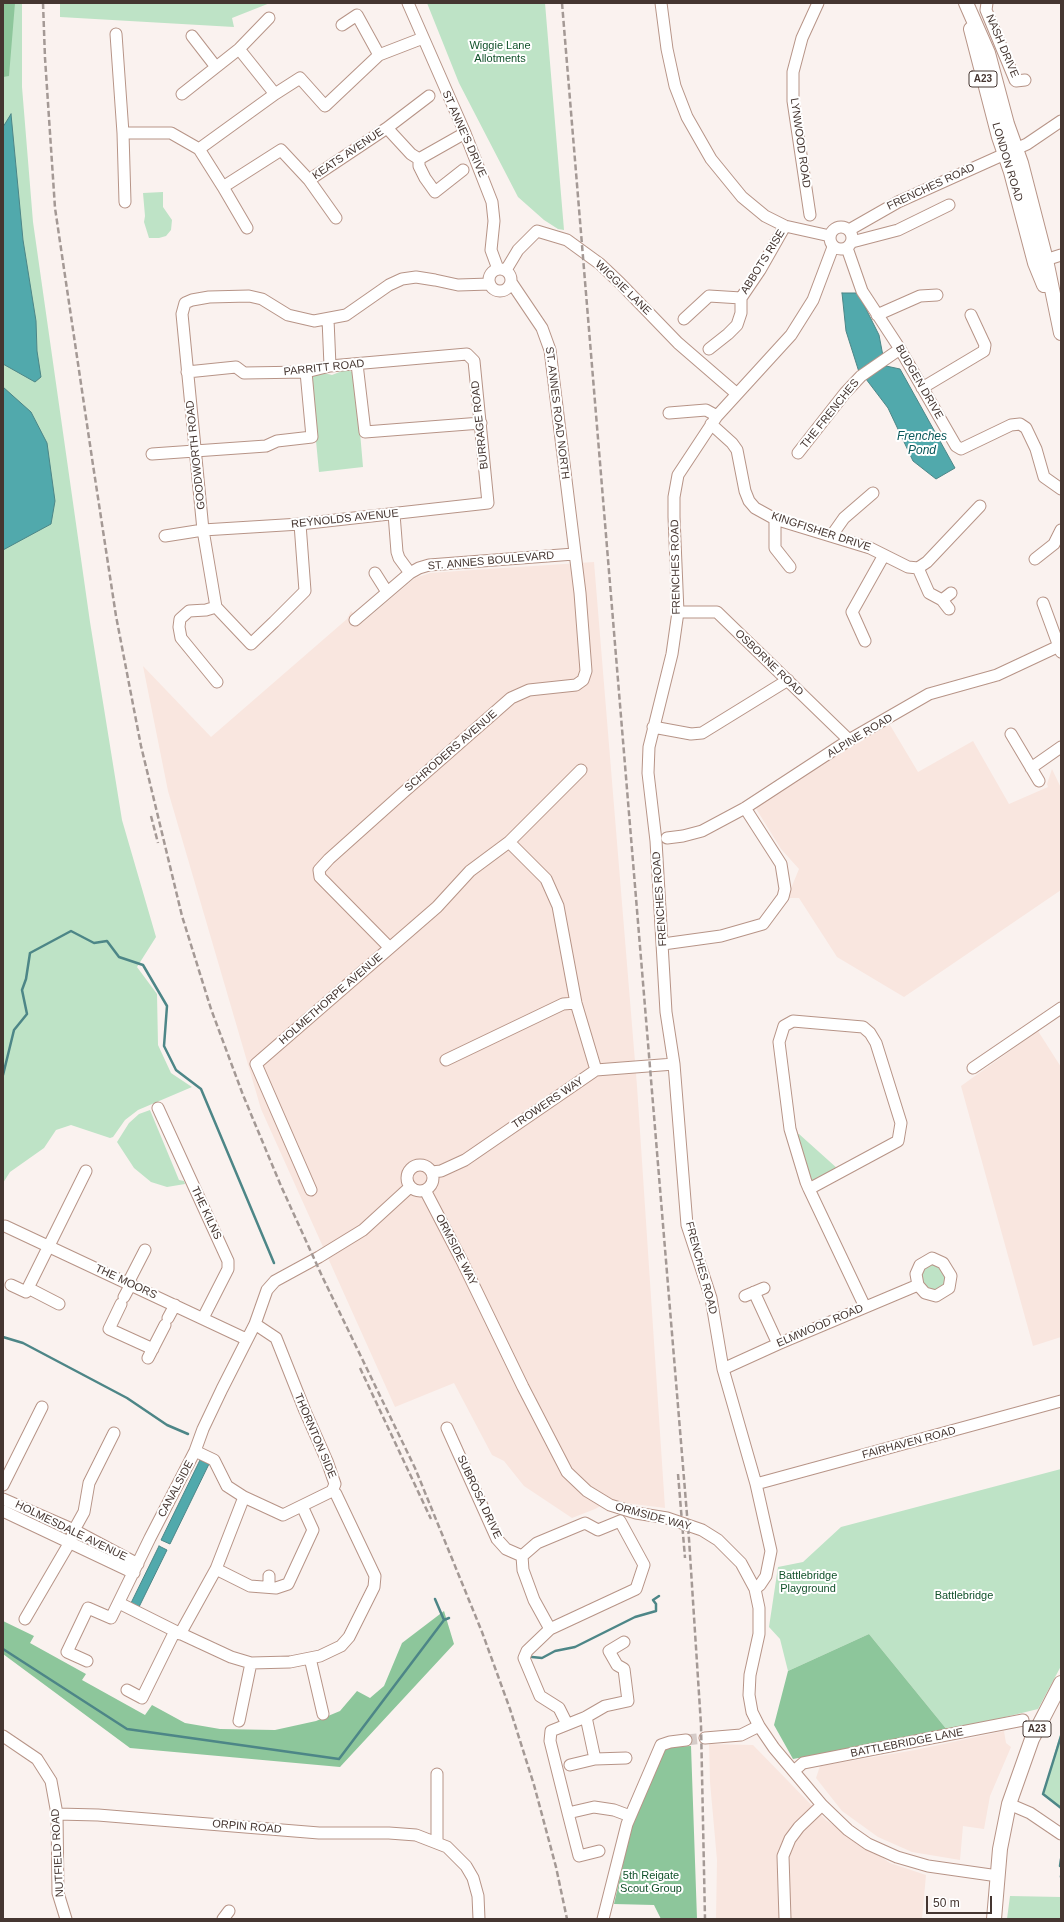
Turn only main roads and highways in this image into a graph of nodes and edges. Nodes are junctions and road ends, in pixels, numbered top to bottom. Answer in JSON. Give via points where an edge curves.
{"nodes":[{"id":1,"x":966,"y":3,"type":"edge"},
{"id":2,"x":1061,"y":333,"type":"edge"},
{"id":3,"x":1061,"y":1682,"type":"edge"},
{"id":4,"x":994,"y":1919,"type":"edge"}],
"edges":[{"from":1,"to":2,"type":"main road","name":"LONDON ROAD","number":"A23","via":[[977,56],[1010,151],[1011,172]]},
{"from":3,"to":4,"type":"main road","number":"A23","via":[[1032,1739],[1009,1804],[1000,1849]]}]}
